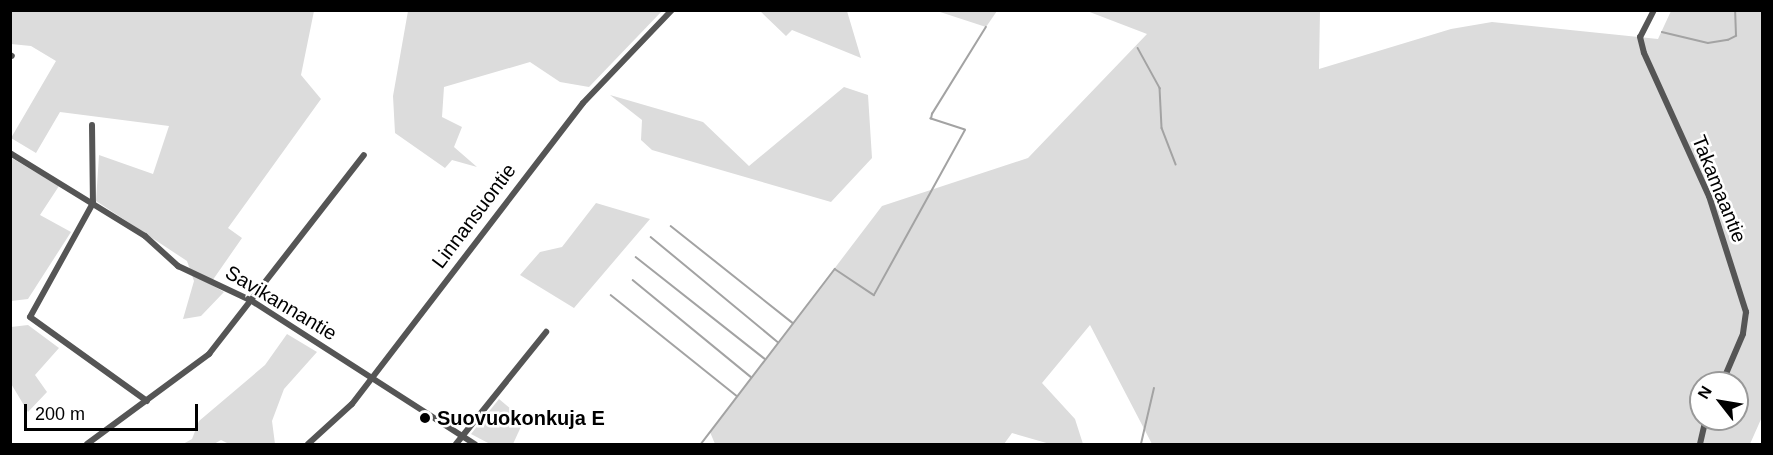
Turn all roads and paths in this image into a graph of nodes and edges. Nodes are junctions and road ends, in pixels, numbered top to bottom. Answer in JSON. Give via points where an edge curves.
{"nodes":[{"id":1,"x":672,"y":10,"type":"edge"},
{"id":2,"x":1654,"y":10,"type":"edge"},
{"id":3,"x":92,"y":125,"type":"dead end"},
{"id":4,"x":10,"y":153,"type":"edge"},
{"id":5,"x":364,"y":154,"type":"dead end"},
{"id":6,"x":93,"y":203,"type":"junction"},
{"id":7,"x":252,"y":301,"type":"junction"},
{"id":8,"x":546,"y":332,"type":"dead end"},
{"id":9,"x":1727,"y":371,"type":"edge"},
{"id":10,"x":371,"y":379,"type":"junction"},
{"id":11,"x":147,"y":401,"type":"junction"},
{"id":12,"x":462,"y":436,"type":"junction"},
{"id":13,"x":87,"y":444,"type":"edge"},
{"id":14,"x":308,"y":444,"type":"edge"},
{"id":15,"x":456,"y":444,"type":"edge"},
{"id":16,"x":475,"y":444,"type":"edge"}],
"edges":[{"from":1,"to":10,"type":"street","name":"Linnansuontie","via":[[558,133]]},
{"from":2,"to":9,"type":"street","name":"Takamaantie","via":[[1640,37],[1644,52],[1709,196],[1746,312],[1743,334]]},
{"from":3,"to":6,"type":"street"},
{"from":4,"to":6,"type":"street","name":"Savikannantie"},
{"from":5,"to":7,"type":"street"},
{"from":6,"to":7,"type":"street","name":"Savikannantie","via":[[150,240],[189,273]]},
{"from":6,"to":11,"type":"street","via":[[30,316]]},
{"from":7,"to":10,"type":"street","name":"Savikannantie"},
{"from":7,"to":11,"type":"street","via":[[209,354]]},
{"from":8,"to":12,"type":"street"},
{"from":10,"to":12,"type":"street","name":"Savikannantie"},
{"from":10,"to":14,"type":"street","name":"Linnansuontie","via":[[344,414]]},
{"from":11,"to":13,"type":"street"},
{"from":12,"to":15,"type":"street"},
{"from":12,"to":16,"type":"street","name":"Savikannantie"}]}
